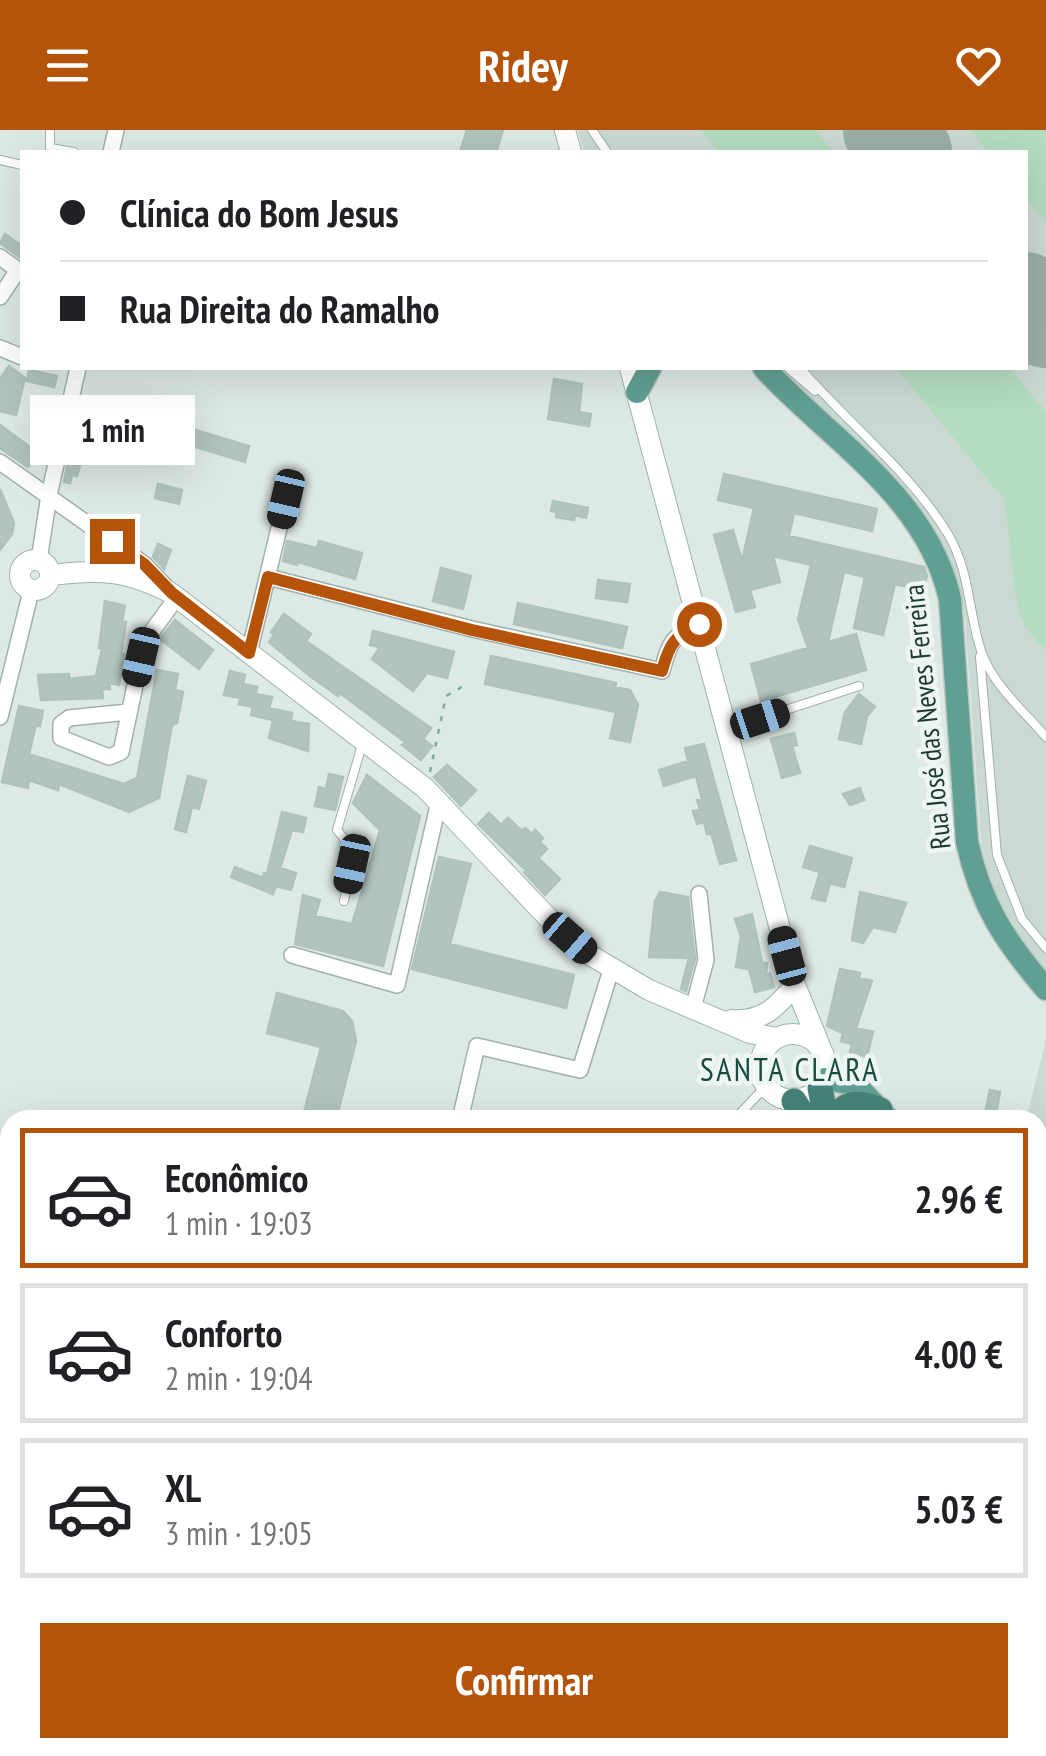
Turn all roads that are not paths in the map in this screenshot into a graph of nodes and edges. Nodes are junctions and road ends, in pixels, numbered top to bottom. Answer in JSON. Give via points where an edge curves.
{"nodes":[{"id":1,"x":50,"y":130,"type":"edge"},
{"id":2,"x":49,"y":150,"type":"edge"},
{"id":3,"x":0,"y":256,"type":"edge"},
{"id":4,"x":20,"y":271,"type":"edge"},
{"id":5,"x":0,"y":297,"type":"edge"},
{"id":6,"x":77,"y":370,"type":"edge"},
{"id":7,"x":631,"y":370,"type":"edge"},
{"id":8,"x":649,"y":370,"type":"edge"},
{"id":9,"x":757,"y":370,"type":"edge"},
{"id":10,"x":802,"y":370,"type":"edge"},
{"id":11,"x":785,"y":378,"type":"edge"},
{"id":12,"x":637,"y":392,"type":"junction"},
{"id":13,"x":835,"y":408,"type":"junction"},
{"id":14,"x":0,"y":462,"type":"edge"},
{"id":15,"x":49,"y":495,"type":"junction"},
{"id":16,"x":286,"y":499,"type":"dead end"},
{"id":17,"x":45,"y":568,"type":"junction"},
{"id":18,"x":268,"y":577,"type":"junction"},
{"id":19,"x":17,"y":582,"type":"edge"},
{"id":20,"x":174,"y":595,"type":"junction"},
{"id":21,"x":699,"y":624,"type":"junction"},
{"id":22,"x":978,"y":645,"type":"junction"},
{"id":23,"x":249,"y":653,"type":"junction"},
{"id":24,"x":859,"y":686,"type":"dead end"},
{"id":25,"x":128,"y":712,"type":"junction"},
{"id":26,"x":0,"y":717,"type":"edge"},
{"id":27,"x":727,"y":730,"type":"junction"},
{"id":28,"x":1046,"y":736,"type":"edge"},
{"id":29,"x":364,"y":741,"type":"junction"},
{"id":30,"x":432,"y":795,"type":"junction"},
{"id":31,"x":699,"y":894,"type":"dead end"},
{"id":32,"x":344,"y":901,"type":"dead end"},
{"id":33,"x":1046,"y":948,"type":"edge"},
{"id":34,"x":292,"y":955,"type":"dead end"},
{"id":35,"x":611,"y":970,"type":"junction"},
{"id":36,"x":795,"y":985,"type":"junction"},
{"id":37,"x":1046,"y":989,"type":"edge"},
{"id":38,"x":693,"y":1008,"type":"junction"},
{"id":39,"x":729,"y":1023,"type":"junction"},
{"id":40,"x":783,"y":1036,"type":"junction"},
{"id":41,"x":820,"y":1046,"type":"junction"},
{"id":42,"x":760,"y":1063,"type":"junction"},
{"id":43,"x":822,"y":1084,"type":"junction"},
{"id":44,"x":766,"y":1086,"type":"junction"},
{"id":45,"x":462,"y":1110,"type":"edge"},
{"id":46,"x":746,"y":1110,"type":"edge"},
{"id":47,"x":800,"y":1110,"type":"edge"},
{"id":48,"x":825,"y":1110,"type":"edge"},
{"id":49,"x":842,"y":1110,"type":"edge"},
{"id":50,"x":872,"y":1110,"type":"edge"},
{"id":51,"x":880,"y":1110,"type":"edge"}],
"edges":[{"from":1,"to":2,"type":"lane"},
{"from":3,"to":4,"type":"street"},
{"from":4,"to":5,"type":"street"},
{"from":6,"to":15,"type":"street"},
{"from":7,"to":12,"type":"main road"},
{"from":8,"to":12,"type":"main road"},
{"from":9,"to":11,"type":"main road"},
{"from":10,"to":13,"type":"lane"},
{"from":11,"to":13,"type":"lane"},
{"from":11,"to":37,"type":"main road","name":"Rua José das Neves Ferreira","via":[[898,497],[939,561],[950,599],[975,878],[1013,951]]},
{"from":12,"to":21,"type":"main road"},
{"from":13,"to":22,"type":"lane","via":[[908,482],[949,536],[966,577]]},
{"from":14,"to":15,"type":"street"},
{"from":15,"to":17,"type":"street"},
{"from":15,"to":20,"type":"street","via":[[144,564]]},
{"from":16,"to":18,"type":"street"},
{"from":17,"to":19,"type":"main road","via":[[45,588]]},
{"from":17,"to":20,"type":"main road","via":[[115,571]]},
{"from":18,"to":21,"type":"street","via":[[662,671],[676,636]]},
{"from":18,"to":23,"type":"street"},
{"from":19,"to":26,"type":"street"},
{"from":20,"to":23,"type":"main road"},
{"from":20,"to":25,"type":"street","via":[[150,634]]},
{"from":21,"to":27,"type":"main road"},
{"from":22,"to":28,"type":"lane","via":[[992,674]]},
{"from":22,"to":33,"type":"lane","via":[[997,855],[1022,919]]},
{"from":23,"to":29,"type":"main road"},
{"from":24,"to":27,"type":"lane"},
{"from":25,"to":25,"type":"street","via":[[114,757],[61,738],[68,718]]},
{"from":27,"to":36,"type":"main road"},
{"from":29,"to":30,"type":"main road"},
{"from":29,"to":32,"type":"lane","via":[[337,830],[352,856]]},
{"from":30,"to":34,"type":"street","via":[[396,984]]},
{"from":30,"to":35,"type":"main road","via":[[554,924]]},
{"from":31,"to":38,"type":"street","via":[[706,960]]},
{"from":35,"to":38,"type":"main road"},
{"from":35,"to":45,"type":"street","via":[[580,1070],[477,1046]]},
{"from":36,"to":39,"type":"main road","via":[[764,1016]]},
{"from":36,"to":40,"type":"main road"},
{"from":36,"to":41,"type":"main road"},
{"from":38,"to":39,"type":"main road"},
{"from":39,"to":40,"type":"main road"},
{"from":39,"to":42,"type":"main road"},
{"from":40,"to":41,"type":"main road","via":[[811,1038]]},
{"from":40,"to":42,"type":"main road","via":[[766,1048]]},
{"from":41,"to":43,"type":"main road","via":[[826,1056]]},
{"from":42,"to":44,"type":"main road"},
{"from":43,"to":47,"type":"main road"},
{"from":43,"to":48,"type":"highway"},
{"from":43,"to":51,"type":"main road","via":[[855,1084]]},
{"from":44,"to":46,"type":"lane"},
{"from":44,"to":47,"type":"main road"},
{"from":49,"to":50,"type":"highway","via":[[855,1103]]}]}
